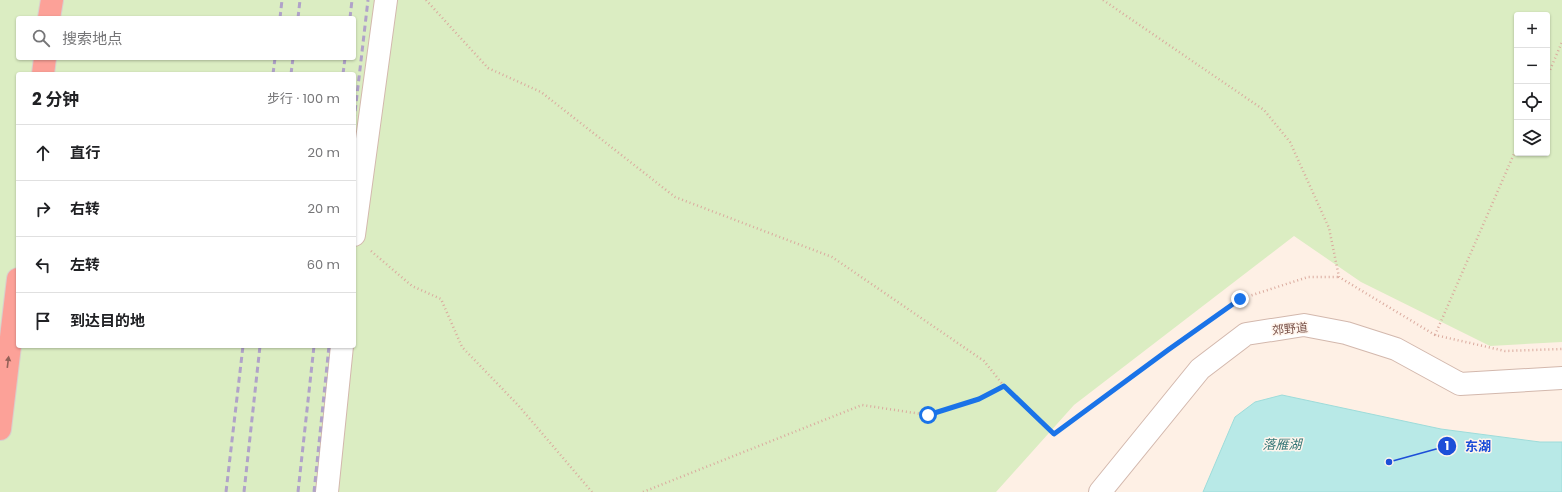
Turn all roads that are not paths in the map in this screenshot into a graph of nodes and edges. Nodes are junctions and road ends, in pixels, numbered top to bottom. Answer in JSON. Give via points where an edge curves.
{"nodes":[{"id":1,"x":52,"y":0,"type":"edge"},
{"id":2,"x":386,"y":0,"type":"edge"},
{"id":3,"x":49,"y":16,"type":"edge"},
{"id":4,"x":45,"y":60,"type":"edge"},
{"id":5,"x":43,"y":72,"type":"edge"},
{"id":6,"x":360,"y":240,"type":"edge"},
{"id":7,"x":16,"y":296,"type":"edge"},
{"id":8,"x":342,"y":348,"type":"edge"},
{"id":9,"x":1562,"y":378,"type":"edge"},
{"id":10,"x":0,"y":428,"type":"edge"},
{"id":11,"x":327,"y":492,"type":"edge"},
{"id":12,"x":1100,"y":492,"type":"edge"}],
"edges":[{"from":1,"to":3,"type":"highway"},
{"from":2,"to":6,"type":"street"},
{"from":4,"to":5,"type":"highway"},
{"from":10,"to":7,"type":"highway","one_way":true},
{"from":8,"to":11,"type":"street"},
{"from":9,"to":12,"type":"street","name":"郊野道","via":[[1460,384],[1396,349],[1346,333],[1304,325],[1246,334],[1200,369]]}]}
